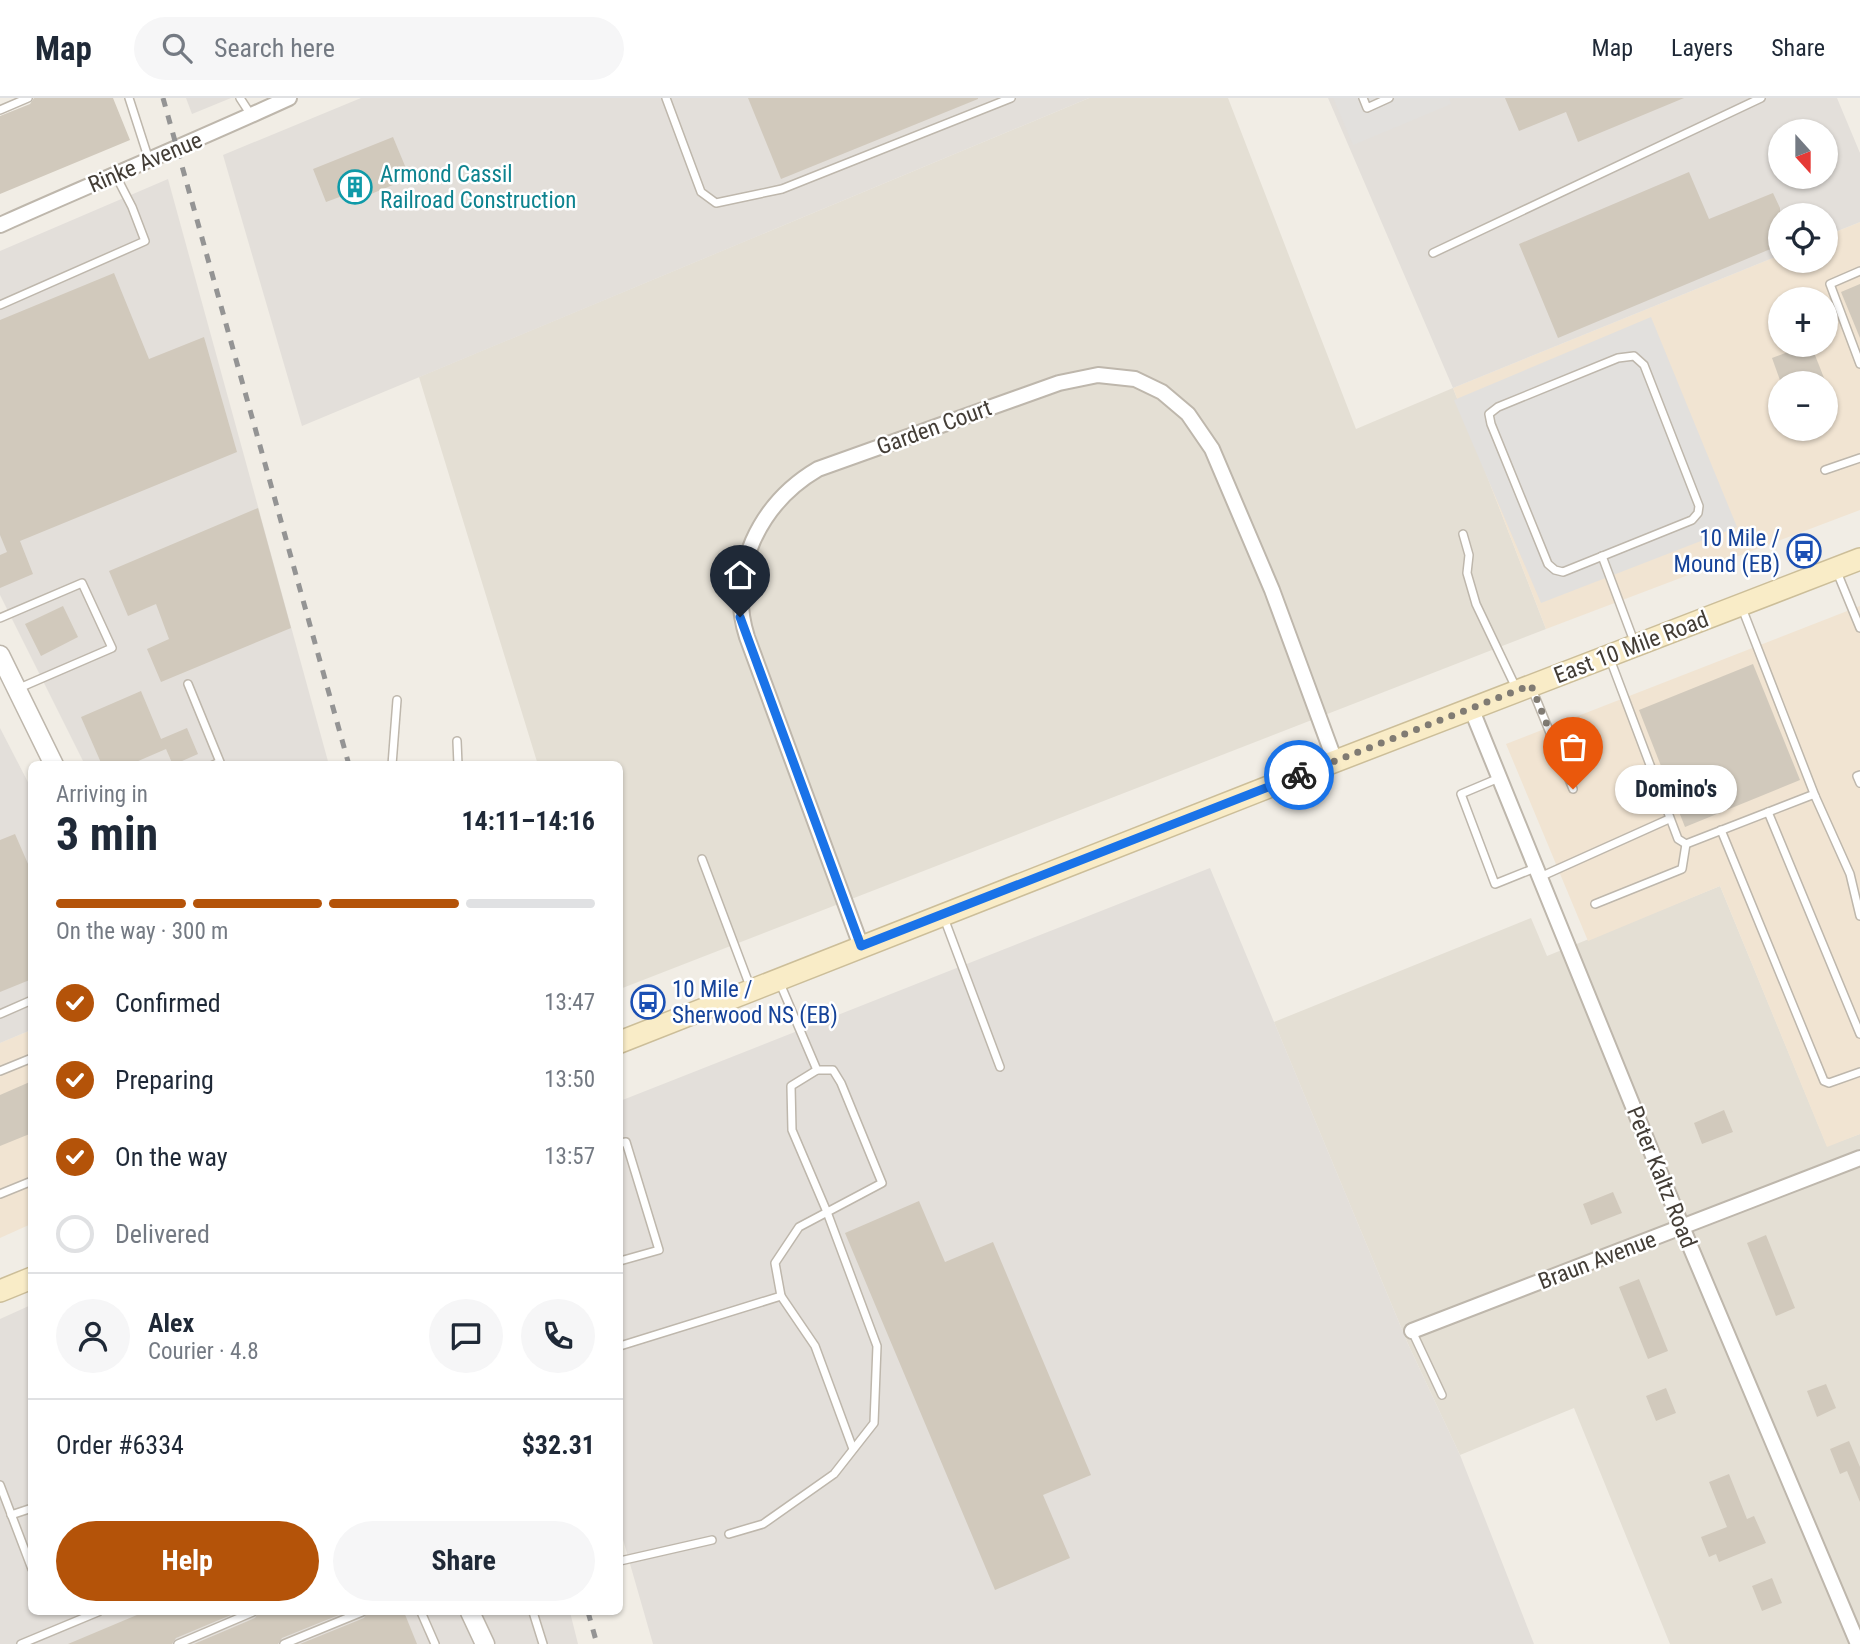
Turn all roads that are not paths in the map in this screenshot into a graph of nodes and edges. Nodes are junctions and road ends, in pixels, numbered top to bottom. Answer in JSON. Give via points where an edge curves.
{"nodes":[{"id":1,"x":28,"y":98,"type":"edge"},
{"id":2,"x":129,"y":98,"type":"edge"},
{"id":3,"x":240,"y":98,"type":"edge"},
{"id":4,"x":289,"y":98,"type":"edge"},
{"id":5,"x":666,"y":98,"type":"edge"},
{"id":6,"x":1011,"y":98,"type":"edge"},
{"id":7,"x":1363,"y":98,"type":"edge"},
{"id":8,"x":1389,"y":98,"type":"edge"},
{"id":9,"x":1762,"y":98,"type":"edge"},
{"id":10,"x":0,"y":110,"type":"edge"},
{"id":11,"x":251,"y":116,"type":"junction"},
{"id":12,"x":149,"y":160,"type":"junction"},
{"id":13,"x":114,"y":173,"type":"junction"},
{"id":14,"x":0,"y":225,"type":"edge"},
{"id":15,"x":1433,"y":253,"type":"dead end"},
{"id":16,"x":1860,"y":271,"type":"edge"},
{"id":17,"x":0,"y":305,"type":"edge"},
{"id":18,"x":1860,"y":364,"type":"edge"},
{"id":19,"x":1860,"y":458,"type":"edge"},
{"id":20,"x":1825,"y":470,"type":"dead end"},
{"id":21,"x":1463,"y":534,"type":"dead end"},
{"id":22,"x":1602,"y":556,"type":"junction"},
{"id":23,"x":1860,"y":559,"type":"edge"},
{"id":24,"x":1836,"y":568,"type":"junction"},
{"id":25,"x":1741,"y":604,"type":"junction"},
{"id":26,"x":0,"y":618,"type":"edge"},
{"id":27,"x":1860,"y":628,"type":"edge"},
{"id":28,"x":1635,"y":645,"type":"junction"},
{"id":29,"x":0,"y":655,"type":"edge"},
{"id":30,"x":1608,"y":655,"type":"junction"},
{"id":31,"x":188,"y":684,"type":"dead end"},
{"id":32,"x":1524,"y":688,"type":"junction"},
{"id":33,"x":17,"y":690,"type":"junction"},
{"id":34,"x":397,"y":701,"type":"dead end"},
{"id":35,"x":1471,"y":708,"type":"junction"},
{"id":36,"x":457,"y":741,"type":"dead end"},
{"id":37,"x":52,"y":761,"type":"edge"},
{"id":38,"x":220,"y":761,"type":"edge"},
{"id":39,"x":392,"y":761,"type":"edge"},
{"id":40,"x":458,"y":761,"type":"edge"},
{"id":41,"x":1335,"y":761,"type":"junction"},
{"id":42,"x":1860,"y":775,"type":"edge"},
{"id":43,"x":1499,"y":778,"type":"junction"},
{"id":44,"x":1860,"y":783,"type":"edge"},
{"id":45,"x":1573,"y":789,"type":"dead end"},
{"id":46,"x":1815,"y":796,"type":"junction"},
{"id":47,"x":1768,"y":812,"type":"junction"},
{"id":48,"x":1669,"y":819,"type":"junction"},
{"id":49,"x":1721,"y":831,"type":"junction"},
{"id":50,"x":1686,"y":844,"type":"junction"},
{"id":51,"x":702,"y":859,"type":"dead end"},
{"id":52,"x":1860,"y":871,"type":"edge"},
{"id":53,"x":1538,"y":872,"type":"junction"},
{"id":54,"x":1850,"y":874,"type":"junction"},
{"id":55,"x":1595,"y":904,"type":"dead end"},
{"id":56,"x":1858,"y":907,"type":"edge"},
{"id":57,"x":943,"y":914,"type":"junction"},
{"id":58,"x":1860,"y":916,"type":"edge"},
{"id":59,"x":861,"y":946,"type":"junction"},
{"id":60,"x":778,"y":979,"type":"junction"},
{"id":61,"x":751,"y":990,"type":"junction"},
{"id":62,"x":28,"y":1002,"type":"edge"},
{"id":63,"x":0,"y":1014,"type":"edge"},
{"id":64,"x":1860,"y":1034,"type":"edge"},
{"id":65,"x":623,"y":1041,"type":"edge"},
{"id":66,"x":28,"y":1060,"type":"edge"},
{"id":67,"x":1000,"y":1067,"type":"dead end"},
{"id":68,"x":817,"y":1070,"type":"junction"},
{"id":69,"x":0,"y":1072,"type":"edge"},
{"id":70,"x":1860,"y":1072,"type":"edge"},
{"id":71,"x":623,"y":1142,"type":"edge"},
{"id":72,"x":1860,"y":1158,"type":"edge"},
{"id":73,"x":28,"y":1183,"type":"edge"},
{"id":74,"x":0,"y":1194,"type":"edge"},
{"id":75,"x":827,"y":1212,"type":"junction"},
{"id":76,"x":1682,"y":1227,"type":"junction"},
{"id":77,"x":623,"y":1260,"type":"edge"},
{"id":78,"x":28,"y":1280,"type":"edge"},
{"id":79,"x":0,"y":1291,"type":"edge"},
{"id":80,"x":781,"y":1296,"type":"junction"},
{"id":81,"x":1412,"y":1331,"type":"joint"},
{"id":82,"x":623,"y":1345,"type":"edge"},
{"id":83,"x":1442,"y":1395,"type":"dead end"},
{"id":84,"x":853,"y":1449,"type":"junction"},
{"id":85,"x":0,"y":1485,"type":"edge"},
{"id":86,"x":28,"y":1510,"type":"edge"},
{"id":87,"x":12,"y":1516,"type":"junction"},
{"id":88,"x":729,"y":1534,"type":"dead end"},
{"id":89,"x":712,"y":1540,"type":"dead end"},
{"id":90,"x":28,"y":1558,"type":"edge"},
{"id":91,"x":623,"y":1560,"type":"edge"},
{"id":92,"x":91,"y":1615,"type":"edge"},
{"id":93,"x":246,"y":1615,"type":"edge"},
{"id":94,"x":355,"y":1615,"type":"edge"},
{"id":95,"x":422,"y":1615,"type":"edge"},
{"id":96,"x":472,"y":1615,"type":"edge"},
{"id":97,"x":534,"y":1615,"type":"edge"},
{"id":98,"x":21,"y":1644,"type":"edge"},
{"id":99,"x":178,"y":1644,"type":"edge"},
{"id":100,"x":284,"y":1644,"type":"edge"},
{"id":101,"x":435,"y":1644,"type":"edge"},
{"id":102,"x":485,"y":1644,"type":"edge"},
{"id":103,"x":543,"y":1644,"type":"edge"},
{"id":104,"x":1858,"y":1644,"type":"edge"}],
"edges":[{"from":1,"to":10,"type":"lane"},
{"from":2,"to":12,"type":"lane"},
{"from":3,"to":11,"type":"lane"},
{"from":4,"to":11,"type":"street","name":"Rinke Avenue"},
{"from":5,"to":6,"type":"lane","via":[[701,192],[716,203],[782,188]]},
{"from":7,"to":8,"type":"lane","via":[[1367,107]]},
{"from":9,"to":15,"type":"lane"},
{"from":11,"to":12,"type":"street","name":"Rinke Avenue"},
{"from":12,"to":13,"type":"street","name":"Rinke Avenue"},
{"from":13,"to":14,"type":"street","name":"Rinke Avenue"},
{"from":13,"to":17,"type":"lane","via":[[145,241]]},
{"from":16,"to":18,"type":"lane","via":[[1830,284]]},
{"from":19,"to":20,"type":"lane"},
{"from":21,"to":32,"type":"lane","via":[[1476,604]]},
{"from":22,"to":22,"type":"lane","via":[[1692,520],[1698,513],[1644,365],[1634,356],[1618,358],[1489,414],[1548,564],[1563,572]]},
{"from":22,"to":28,"type":"lane"},
{"from":23,"to":24,"type":"main road","name":"East 10 Mile Road"},
{"from":24,"to":25,"type":"main road","name":"East 10 Mile Road"},
{"from":24,"to":27,"type":"lane"},
{"from":25,"to":28,"type":"main road","name":"East 10 Mile Road"},
{"from":25,"to":46,"type":"lane"},
{"from":26,"to":33,"type":"lane","via":[[82,583],[111,648]]},
{"from":28,"to":30,"type":"main road","name":"East 10 Mile Road"},
{"from":29,"to":33,"type":"street"},
{"from":30,"to":32,"type":"main road","name":"East 10 Mile Road"},
{"from":30,"to":48,"type":"lane"},
{"from":31,"to":38,"type":"lane"},
{"from":32,"to":35,"type":"main road","name":"East 10 Mile Road"},
{"from":32,"to":45,"type":"lane"},
{"from":33,"to":37,"type":"street"},
{"from":34,"to":39,"type":"lane"},
{"from":35,"to":41,"type":"main road","name":"East 10 Mile Road"},
{"from":35,"to":43,"type":"street","name":"Peter Kaltz Road"},
{"from":36,"to":40,"type":"lane"},
{"from":41,"to":57,"type":"main road","name":"East 10 Mile Road"},
{"from":41,"to":59,"type":"street","name":"Garden Court","via":[[1272,590],[1212,449],[1188,414],[1162,392],[1135,379],[1098,375],[1059,383],[818,469],[784,493],[756,534],[742,573],[740,617]]},
{"from":42,"to":44,"type":"lane"},
{"from":43,"to":53,"type":"street","name":"Peter Kaltz Road"},
{"from":43,"to":53,"type":"lane","via":[[1461,794],[1495,884]]},
{"from":46,"to":47,"type":"lane"},
{"from":46,"to":54,"type":"lane"},
{"from":47,"to":49,"type":"lane"},
{"from":47,"to":64,"type":"lane"},
{"from":48,"to":50,"type":"lane","via":[[1678,839]]},
{"from":48,"to":53,"type":"lane"},
{"from":49,"to":50,"type":"lane"},
{"from":49,"to":70,"type":"lane","via":[[1824,1081]]},
{"from":50,"to":55,"type":"lane","via":[[1682,869]]},
{"from":51,"to":61,"type":"lane"},
{"from":52,"to":54,"type":"lane"},
{"from":53,"to":76,"type":"street","name":"Peter Kaltz Road"},
{"from":54,"to":56,"type":"lane"},
{"from":56,"to":58,"type":"lane"},
{"from":57,"to":59,"type":"main road","name":"East 10 Mile Road"},
{"from":57,"to":67,"type":"lane"},
{"from":59,"to":60,"type":"main road","name":"East 10 Mile Road"},
{"from":60,"to":61,"type":"main road","name":"East 10 Mile Road"},
{"from":60,"to":68,"type":"lane"},
{"from":61,"to":65,"type":"main road","name":"East 10 Mile Road"},
{"from":62,"to":63,"type":"lane"},
{"from":66,"to":69,"type":"lane"},
{"from":68,"to":75,"type":"lane","via":[[791,1086],[792,1130]]},
{"from":68,"to":75,"type":"lane","via":[[833,1070],[841,1083],[882,1183]]},
{"from":71,"to":77,"type":"lane","via":[[659,1250]]},
{"from":72,"to":76,"type":"street","name":"Braun Avenue"},
{"from":73,"to":74,"type":"lane"},
{"from":75,"to":80,"type":"lane","via":[[799,1227],[775,1263]]},
{"from":75,"to":84,"type":"lane","via":[[877,1346],[874,1423]]},
{"from":76,"to":81,"type":"street","name":"Braun Avenue"},
{"from":76,"to":104,"type":"street","name":"Peter Kaltz Road"},
{"from":78,"to":79,"type":"main road"},
{"from":80,"to":82,"type":"lane"},
{"from":80,"to":84,"type":"lane","via":[[815,1346]]},
{"from":81,"to":83,"type":"lane"},
{"from":84,"to":88,"type":"lane","via":[[834,1474],[763,1524]]},
{"from":85,"to":87,"type":"lane"},
{"from":86,"to":87,"type":"lane"},
{"from":87,"to":90,"type":"lane"},
{"from":89,"to":91,"type":"lane"},
{"from":92,"to":98,"type":"lane"},
{"from":93,"to":99,"type":"lane"},
{"from":94,"to":100,"type":"lane"},
{"from":95,"to":101,"type":"lane"},
{"from":96,"to":102,"type":"street"},
{"from":97,"to":103,"type":"lane"}]}
